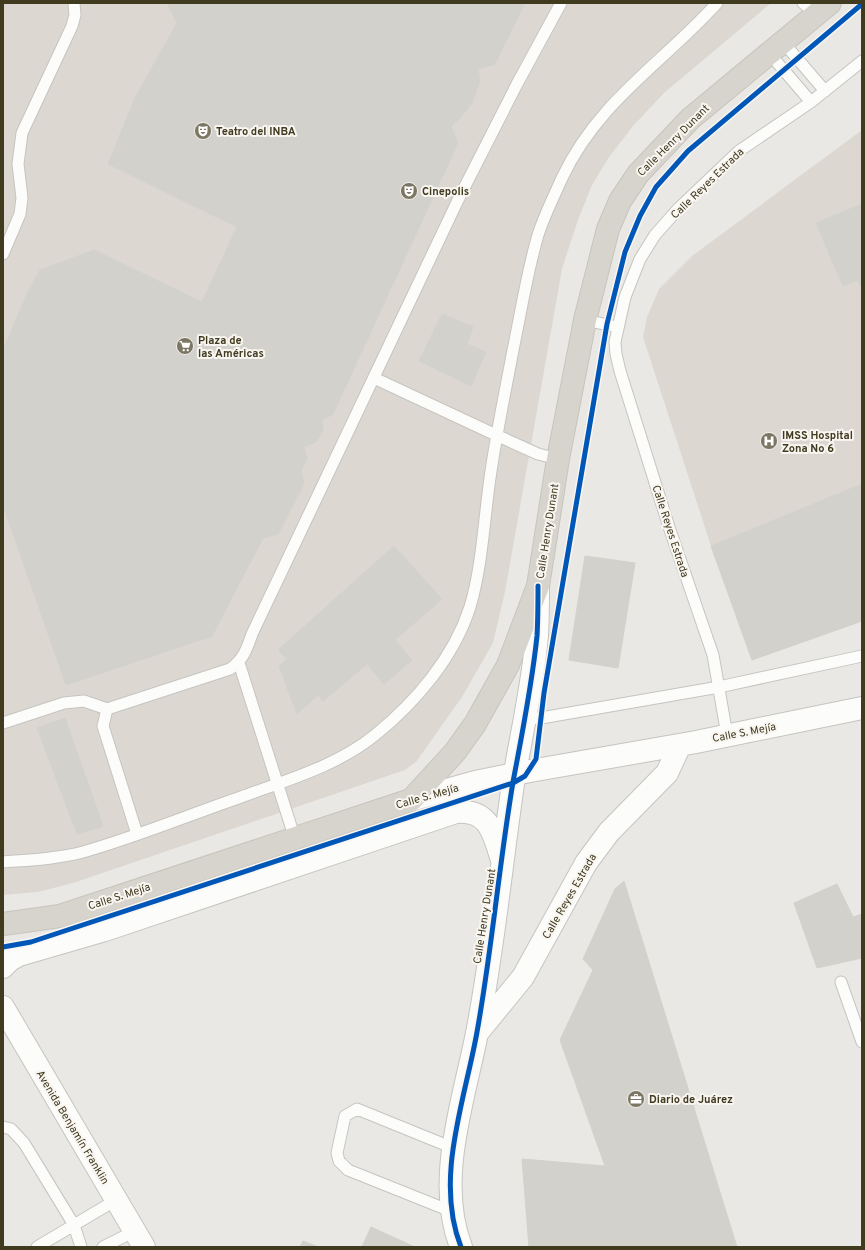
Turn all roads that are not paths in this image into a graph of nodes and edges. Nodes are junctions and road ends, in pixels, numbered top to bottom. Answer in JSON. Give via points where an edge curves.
{"nodes":[{"id":1,"x":74,"y":3,"type":"edge"},
{"id":2,"x":561,"y":3,"type":"edge"},
{"id":3,"x":718,"y":3,"type":"edge"},
{"id":4,"x":816,"y":7,"type":"edge"},
{"id":5,"x":776,"y":47,"type":"junction"},
{"id":6,"x":862,"y":61,"type":"edge"},
{"id":7,"x":825,"y":91,"type":"junction"},
{"id":8,"x":811,"y":102,"type":"junction"},
{"id":9,"x":3,"y":254,"type":"edge"},
{"id":10,"x":585,"y":320,"type":"junction"},
{"id":11,"x":617,"y":327,"type":"junction"},
{"id":12,"x":374,"y":378,"type":"junction"},
{"id":13,"x":496,"y":435,"type":"junction"},
{"id":14,"x":558,"y":459,"type":"junction"},
{"id":15,"x":538,"y":586,"type":"junction"},
{"id":16,"x":862,"y":656,"type":"edge"},
{"id":17,"x":239,"y":663,"type":"junction"},
{"id":18,"x":719,"y":687,"type":"junction"},
{"id":19,"x":862,"y":708,"type":"edge"},
{"id":20,"x":107,"y":709,"type":"junction"},
{"id":21,"x":525,"y":719,"type":"junction"},
{"id":22,"x":3,"y":723,"type":"edge"},
{"id":23,"x":727,"y":735,"type":"junction"},
{"id":24,"x":680,"y":745,"type":"junction"},
{"id":25,"x":515,"y":774,"type":"junction"},
{"id":26,"x":278,"y":784,"type":"junction"},
{"id":27,"x":411,"y":800,"type":"junction"},
{"id":28,"x":137,"y":834,"type":"junction"},
{"id":29,"x":295,"y":839,"type":"junction"},
{"id":30,"x":3,"y":862,"type":"edge"},
{"id":31,"x":503,"y":862,"type":"junction"},
{"id":32,"x":3,"y":924,"type":"edge"},
{"id":33,"x":3,"y":967,"type":"edge"},
{"id":34,"x":841,"y":982,"type":"dead end"},
{"id":35,"x":3,"y":1007,"type":"edge"},
{"id":36,"x":477,"y":1033,"type":"junction"},
{"id":37,"x":862,"y":1042,"type":"edge"},
{"id":38,"x":3,"y":1127,"type":"edge"},
{"id":39,"x":454,"y":1148,"type":"junction"},
{"id":40,"x":116,"y":1200,"type":"junction"},
{"id":41,"x":452,"y":1207,"type":"junction"},
{"id":42,"x":74,"y":1225,"type":"junction"},
{"id":43,"x":139,"y":1239,"type":"edge"},
{"id":44,"x":37,"y":1247,"type":"edge"},
{"id":45,"x":81,"y":1247,"type":"edge"},
{"id":46,"x":103,"y":1247,"type":"edge"},
{"id":47,"x":461,"y":1247,"type":"edge"}],
"edges":[{"from":1,"to":9,"type":"lane","via":[[75,15],[72,26],[22,133],[18,164],[22,198],[20,214]]},
{"from":2,"to":12,"type":"lane","via":[[458,200]]},
{"from":3,"to":13,"type":"lane","via":[[598,119],[579,146],[563,176],[539,233]]},
{"from":4,"to":5,"type":"main road","name":"Calle Henry Dunant"},
{"from":5,"to":7,"type":"lane"},
{"from":5,"to":8,"type":"lane"},
{"from":5,"to":10,"type":"main road","name":"Calle Henry Dunant","via":[[690,119],[638,174],[620,202],[608,229]]},
{"from":6,"to":7,"type":"lane","name":"Calle Reyes Estrada"},
{"from":7,"to":8,"type":"lane","name":"Calle Reyes Estrada"},
{"from":8,"to":11,"type":"lane","name":"Calle Reyes Estrada","via":[[739,151],[678,209],[655,235],[625,297]]},
{"from":10,"to":11,"type":"lane"},
{"from":10,"to":14,"type":"main road","name":"Calle Henry Dunant"},
{"from":11,"to":18,"type":"lane","name":"Calle Reyes Estrada","via":[[616,354],[620,371],[713,655]]},
{"from":12,"to":13,"type":"lane"},
{"from":12,"to":17,"type":"lane"},
{"from":13,"to":14,"type":"lane","via":[[538,454]]},
{"from":13,"to":26,"type":"lane","via":[[470,606],[456,640],[434,676],[410,703],[375,735],[330,763]]},
{"from":14,"to":15,"type":"main road","name":"Calle Henry Dunant"},
{"from":15,"to":21,"type":"street","name":"Calle Henry Dunant","via":[[537,636]]},
{"from":15,"to":27,"type":"main road","via":[[508,665],[475,724],[455,752]]},
{"from":16,"to":18,"type":"lane"},
{"from":17,"to":20,"type":"lane","via":[[230,669]]},
{"from":17,"to":26,"type":"lane"},
{"from":18,"to":21,"type":"lane"},
{"from":18,"to":23,"type":"lane","name":"Calle Reyes Estrada"},
{"from":19,"to":23,"type":"street","name":"Calle S. Mejía"},
{"from":20,"to":22,"type":"lane","via":[[84,701],[64,703]]},
{"from":20,"to":28,"type":"lane","via":[[104,726]]},
{"from":21,"to":25,"type":"street","name":"Calle Henry Dunant"},
{"from":23,"to":24,"type":"street","name":"Calle S. Mejía"},
{"from":24,"to":25,"type":"street","name":"Calle S. Mejía"},
{"from":24,"to":36,"type":"street","name":"Calle Reyes Estrada","via":[[667,774],[609,832],[586,863],[523,977]]},
{"from":25,"to":27,"type":"street","name":"Calle S. Mejía"},
{"from":25,"to":31,"type":"street","name":"Calle Henry Dunant"},
{"from":26,"to":28,"type":"lane"},
{"from":26,"to":29,"type":"lane"},
{"from":27,"to":29,"type":"main road","name":"Calle S. Mejía"},
{"from":28,"to":30,"type":"lane","via":[[81,853]]},
{"from":29,"to":32,"type":"main road","name":"Calle S. Mejía","via":[[60,916]]},
{"from":31,"to":33,"type":"street","via":[[489,824],[480,815],[467,811],[456,812],[112,928],[19,955]]},
{"from":31,"to":36,"type":"street","name":"Calle Henry Dunant"},
{"from":34,"to":37,"type":"lane"},
{"from":35,"to":40,"type":"street","name":"Avenida Benjamín Franklin"},
{"from":36,"to":39,"type":"street","name":"Calle Henry Dunant","via":[[458,1117]]},
{"from":38,"to":42,"type":"lane","via":[[11,1129],[24,1143]]},
{"from":39,"to":41,"type":"street","name":"Calle Henry Dunant"},
{"from":39,"to":41,"type":"lane","via":[[357,1109],[345,1116],[337,1153],[338,1161],[348,1170],[443,1208]]},
{"from":40,"to":42,"type":"lane"},
{"from":40,"to":43,"type":"street","name":"Avenida Benjamín Franklin"},
{"from":41,"to":47,"type":"street","name":"Calle Henry Dunant"},
{"from":42,"to":44,"type":"lane"},
{"from":42,"to":45,"type":"lane"},
{"from":43,"to":46,"type":"lane"}]}
